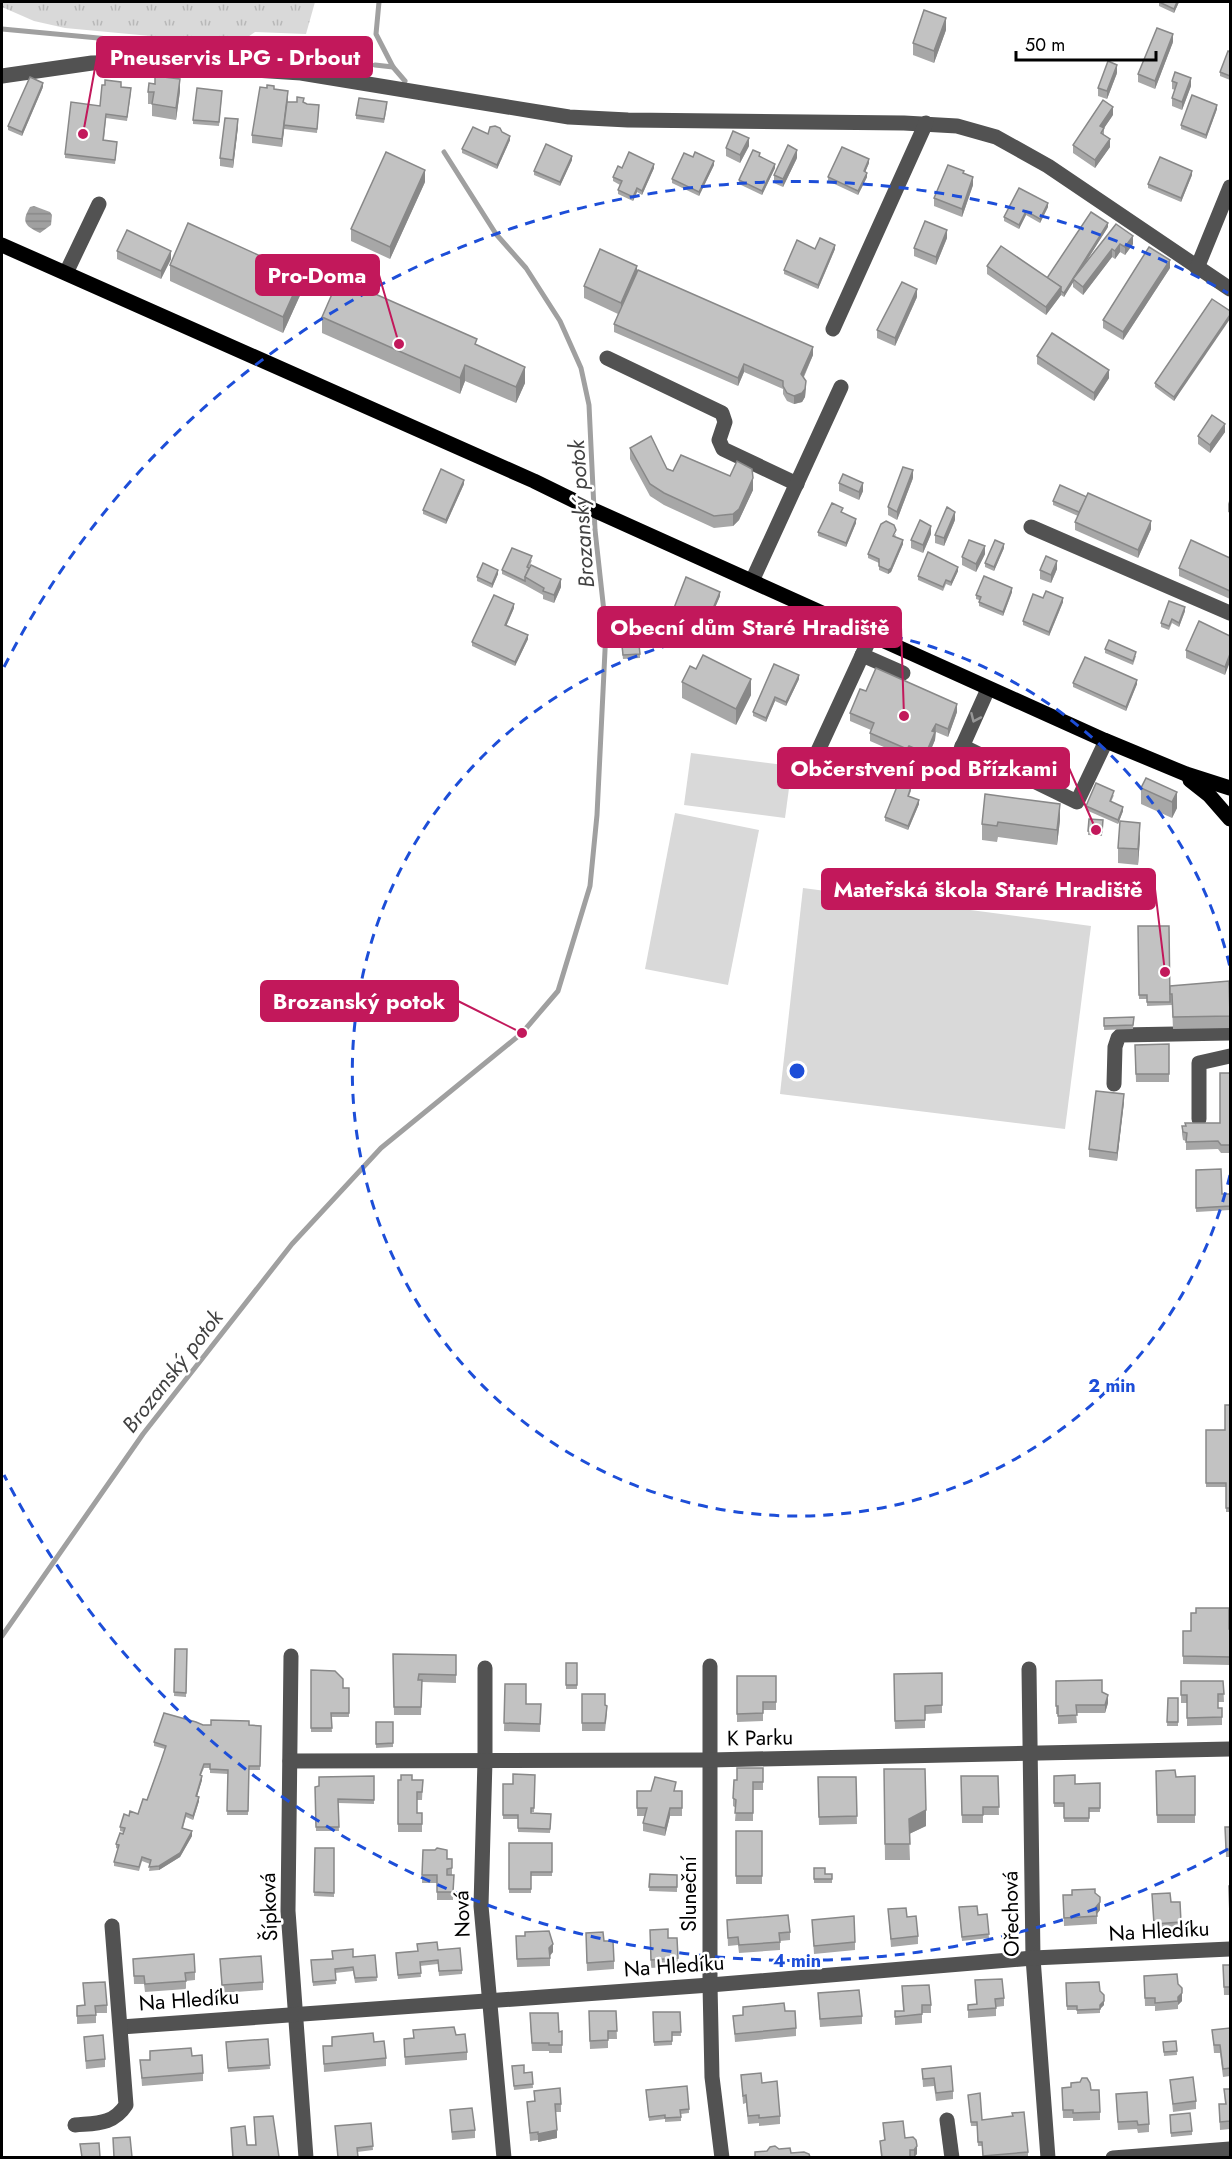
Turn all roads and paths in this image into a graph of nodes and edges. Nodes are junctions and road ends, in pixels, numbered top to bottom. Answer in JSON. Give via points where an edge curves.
{"nodes":[{"id":1,"x":2,"y":76,"type":"edge"},
{"id":2,"x":926,"y":123,"type":"junction"},
{"id":3,"x":1230,"y":187,"type":"edge"},
{"id":4,"x":99,"y":204,"type":"dead end"},
{"id":5,"x":2,"y":245,"type":"edge"},
{"id":6,"x":1197,"y":268,"type":"junction"},
{"id":7,"x":66,"y":273,"type":"junction"},
{"id":8,"x":1230,"y":289,"type":"edge"},
{"id":9,"x":833,"y":328,"type":"dead end"},
{"id":10,"x":608,"y":358,"type":"dead end"},
{"id":11,"x":841,"y":387,"type":"dead end"},
{"id":12,"x":797,"y":484,"type":"junction"},
{"id":13,"x":1031,"y":527,"type":"dead end"},
{"id":14,"x":752,"y":581,"type":"junction"},
{"id":15,"x":1230,"y":613,"type":"edge"},
{"id":16,"x":871,"y":636,"type":"junction"},
{"id":17,"x":862,"y":655,"type":"junction"},
{"id":18,"x":903,"y":673,"type":"dead end"},
{"id":19,"x":988,"y":689,"type":"junction"},
{"id":20,"x":1106,"y":741,"type":"junction"},
{"id":21,"x":962,"y":746,"type":"junction"},
{"id":22,"x":1161,"y":764,"type":"junction"},
{"id":23,"x":949,"y":776,"type":"dead end"},
{"id":24,"x":805,"y":779,"type":"dead end"},
{"id":25,"x":1230,"y":788,"type":"edge"},
{"id":26,"x":1230,"y":819,"type":"edge"},
{"id":27,"x":1230,"y":1033,"type":"edge"},
{"id":28,"x":1230,"y":1056,"type":"edge"},
{"id":29,"x":1114,"y":1084,"type":"dead end"},
{"id":30,"x":1199,"y":1119,"type":"dead end"},
{"id":31,"x":291,"y":1656,"type":"dead end"},
{"id":32,"x":710,"y":1666,"type":"dead end"},
{"id":33,"x":484,"y":1668,"type":"dead end"},
{"id":34,"x":1029,"y":1669,"type":"dead end"},
{"id":35,"x":1230,"y":1749,"type":"edge"},
{"id":36,"x":1029,"y":1754,"type":"junction"},
{"id":37,"x":485,"y":1760,"type":"junction"},
{"id":38,"x":710,"y":1760,"type":"junction"},
{"id":39,"x":290,"y":1761,"type":"junction"},
{"id":40,"x":112,"y":1926,"type":"dead end"},
{"id":41,"x":1230,"y":1949,"type":"edge"},
{"id":42,"x":1033,"y":1958,"type":"junction"},
{"id":43,"x":710,"y":1985,"type":"junction"},
{"id":44,"x":488,"y":2000,"type":"junction"},
{"id":45,"x":296,"y":2014,"type":"junction"},
{"id":46,"x":121,"y":2026,"type":"junction"},
{"id":47,"x":947,"y":2120,"type":"dead end"},
{"id":48,"x":75,"y":2125,"type":"dead end"},
{"id":49,"x":1230,"y":2150,"type":"edge"},
{"id":50,"x":306,"y":2157,"type":"edge"},
{"id":51,"x":504,"y":2157,"type":"edge"},
{"id":52,"x":722,"y":2157,"type":"edge"},
{"id":53,"x":952,"y":2157,"type":"edge"},
{"id":54,"x":1048,"y":2157,"type":"edge"},
{"id":55,"x":1113,"y":2157,"type":"edge"}],
"edges":[{"from":1,"to":2,"type":"street","via":[[92,63],[135,62],[301,74],[569,117]]},
{"from":2,"to":6,"type":"street","via":[[957,126],[1013,146]]},
{"from":2,"to":9,"type":"street"},
{"from":3,"to":6,"type":"street"},
{"from":4,"to":7,"type":"street"},
{"from":5,"to":7,"type":"main road"},
{"from":6,"to":8,"type":"street"},
{"from":7,"to":14,"type":"main road"},
{"from":10,"to":12,"type":"street","via":[[722,412],[725,422],[719,440],[723,449]]},
{"from":11,"to":12,"type":"street"},
{"from":12,"to":14,"type":"street"},
{"from":13,"to":15,"type":"street"},
{"from":14,"to":16,"type":"main road"},
{"from":16,"to":17,"type":"street"},
{"from":16,"to":19,"type":"main road"},
{"from":17,"to":18,"type":"street"},
{"from":17,"to":24,"type":"street"},
{"from":19,"to":20,"type":"main road"},
{"from":19,"to":21,"type":"street","one_way":true},
{"from":20,"to":21,"type":"street","via":[[1077,801]]},
{"from":20,"to":22,"type":"main road"},
{"from":21,"to":23,"type":"street"},
{"from":22,"to":25,"type":"main road"},
{"from":22,"to":26,"type":"main road","via":[[1187,777]]},
{"from":27,"to":29,"type":"street","via":[[1121,1035],[1115,1047]]},
{"from":28,"to":30,"type":"street","via":[[1199,1063]]},
{"from":31,"to":39,"type":"street","name":"Šípková"},
{"from":32,"to":38,"type":"street","name":"Sluneční"},
{"from":33,"to":37,"type":"street","name":"Nová"},
{"from":34,"to":36,"type":"street","name":"Ořechová"},
{"from":35,"to":36,"type":"street","name":"K Parku"},
{"from":36,"to":38,"type":"street","name":"K Parku"},
{"from":36,"to":42,"type":"street","name":"Ořechová"},
{"from":37,"to":38,"type":"street","name":"K Parku"},
{"from":37,"to":39,"type":"street","name":"K Parku"},
{"from":37,"to":44,"type":"street","name":"Nová","via":[[481,1906]]},
{"from":38,"to":43,"type":"street","name":"Sluneční"},
{"from":39,"to":45,"type":"street","name":"Šípková","via":[[288,1911]]},
{"from":40,"to":46,"type":"street","name":"Na Hledíku"},
{"from":41,"to":42,"type":"street","name":"Na Hledíku"},
{"from":42,"to":43,"type":"street","name":"Na Hledíku"},
{"from":42,"to":54,"type":"street","name":"Ořechová"},
{"from":43,"to":44,"type":"street","name":"Na Hledíku"},
{"from":43,"to":52,"type":"street","name":"Sluneční","via":[[712,2078]]},
{"from":44,"to":45,"type":"street","name":"Na Hledíku"},
{"from":44,"to":51,"type":"street","name":"Nová"},
{"from":45,"to":46,"type":"street","name":"Na Hledíku"},
{"from":45,"to":50,"type":"street","name":"Šípková"},
{"from":46,"to":48,"type":"street","name":"Na Hledíku","via":[[126,2105],[119,2116],[108,2122]]},
{"from":47,"to":53,"type":"street"},
{"from":49,"to":55,"type":"street"}]}
